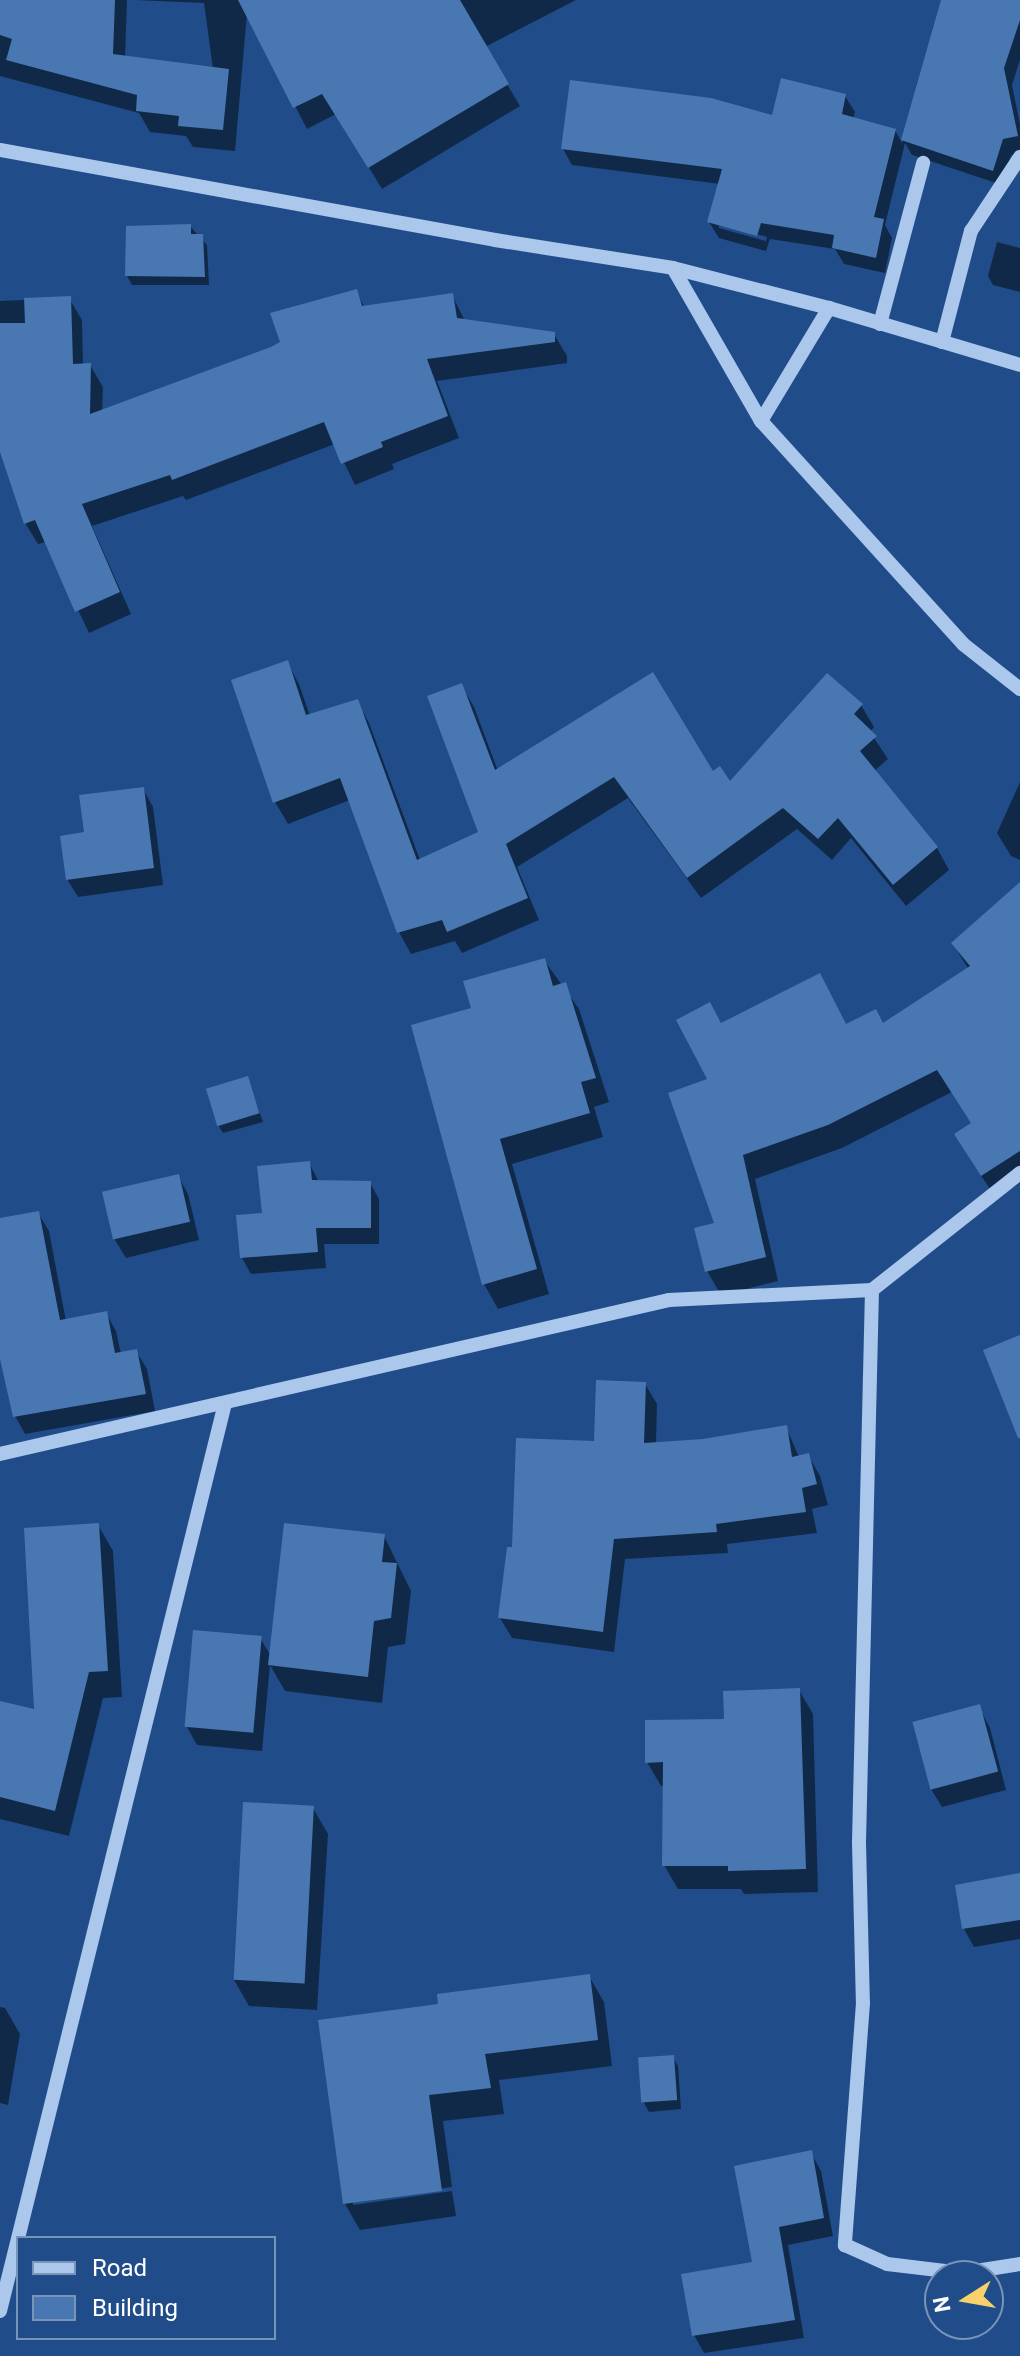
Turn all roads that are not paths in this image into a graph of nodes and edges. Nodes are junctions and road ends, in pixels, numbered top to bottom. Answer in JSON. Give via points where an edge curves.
{"nodes":[{"id":1,"x":0,"y":150,"type":"edge"},
{"id":2,"x":1020,"y":157,"type":"edge"},
{"id":3,"x":923,"y":163,"type":"dead end"},
{"id":4,"x":673,"y":268,"type":"junction"},
{"id":5,"x":829,"y":308,"type":"junction"},
{"id":6,"x":880,"y":324,"type":"junction"},
{"id":7,"x":942,"y":342,"type":"junction"},
{"id":8,"x":1020,"y":365,"type":"edge"},
{"id":9,"x":761,"y":421,"type":"junction"},
{"id":10,"x":1020,"y":689,"type":"edge"},
{"id":11,"x":1020,"y":1173,"type":"edge"},
{"id":12,"x":872,"y":1290,"type":"junction"},
{"id":13,"x":225,"y":1403,"type":"junction"},
{"id":14,"x":0,"y":1454,"type":"edge"},
{"id":15,"x":19,"y":2236,"type":"edge"},
{"id":16,"x":16,"y":2246,"type":"edge"},
{"id":17,"x":1020,"y":2264,"type":"edge"},
{"id":18,"x":0,"y":2311,"type":"edge"}],
"edges":[{"from":1,"to":4,"type":"street"},
{"from":2,"to":7,"type":"street","via":[[971,231]]},
{"from":3,"to":6,"type":"street"},
{"from":4,"to":5,"type":"street"},
{"from":4,"to":9,"type":"street"},
{"from":5,"to":6,"type":"street"},
{"from":5,"to":9,"type":"street"},
{"from":6,"to":7,"type":"street"},
{"from":7,"to":8,"type":"street"},
{"from":9,"to":10,"type":"street","via":[[963,644]]},
{"from":11,"to":12,"type":"street"},
{"from":12,"to":13,"type":"street","via":[[669,1300]]},
{"from":12,"to":17,"type":"street","via":[[859,1843],[863,2003],[845,2245],[887,2264],[963,2273]]},
{"from":13,"to":14,"type":"street"},
{"from":13,"to":15,"type":"street"},
{"from":16,"to":18,"type":"street"}]}
